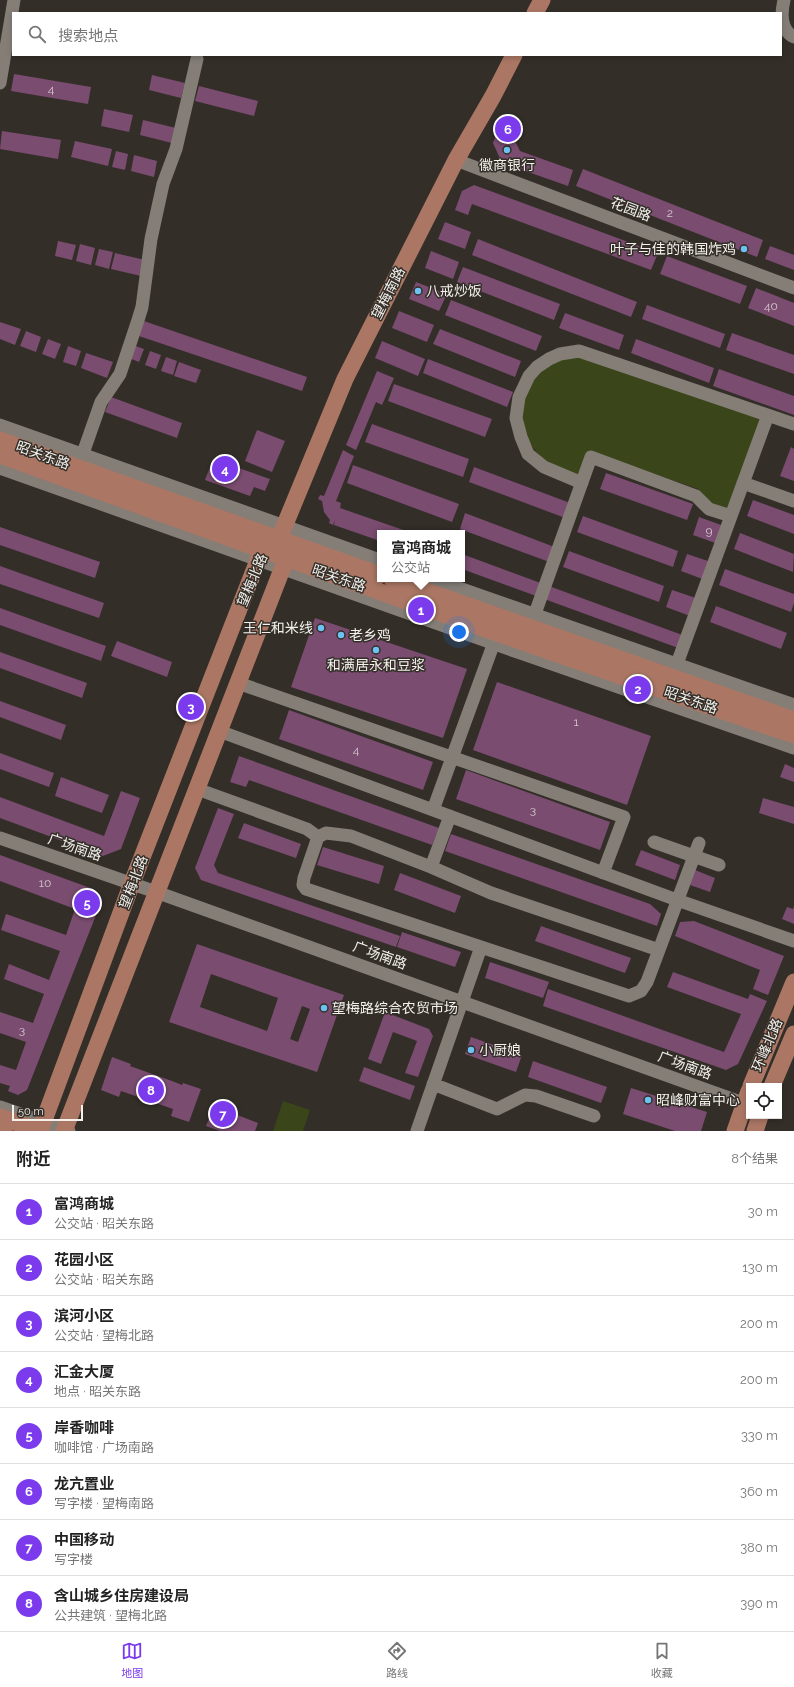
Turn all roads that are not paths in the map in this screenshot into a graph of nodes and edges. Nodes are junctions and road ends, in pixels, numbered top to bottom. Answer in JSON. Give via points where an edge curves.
{"nodes":[{"id":1,"x":14,"y":0,"type":"edge"},
{"id":2,"x":542,"y":0,"type":"edge"},
{"id":3,"x":784,"y":0,"type":"edge"},
{"id":4,"x":536,"y":12,"type":"edge"},
{"id":5,"x":794,"y":37,"type":"edge"},
{"id":6,"x":513,"y":56,"type":"edge"},
{"id":7,"x":198,"y":59,"type":"dead end"},
{"id":8,"x":0,"y":83,"type":"edge"},
{"id":9,"x":456,"y":160,"type":"junction"},
{"id":10,"x":794,"y":288,"type":"edge"},
{"id":11,"x":768,"y":415,"type":"junction"},
{"id":12,"x":794,"y":424,"type":"edge"},
{"id":13,"x":0,"y":425,"type":"edge"},
{"id":14,"x":0,"y":440,"type":"edge"},
{"id":15,"x":0,"y":455,"type":"edge"},
{"id":16,"x":0,"y":468,"type":"edge"},
{"id":17,"x":78,"y":468,"type":"junction"},
{"id":18,"x":582,"y":483,"type":"junction"},
{"id":19,"x":743,"y":483,"type":"junction"},
{"id":20,"x":794,"y":502,"type":"edge"},
{"id":21,"x":731,"y":516,"type":"junction"},
{"id":22,"x":282,"y":533,"type":"junction"},
{"id":23,"x":260,"y":555,"type":"junction"},
{"id":24,"x":377,"y":559,"type":"edge"},
{"id":25,"x":284,"y":564,"type":"junction"},
{"id":26,"x":377,"y":574,"type":"edge"},
{"id":27,"x":438,"y":582,"type":"edge"},
{"id":28,"x":399,"y":590,"type":"edge"},
{"id":29,"x":527,"y":635,"type":"junction"},
{"id":30,"x":496,"y":639,"type":"junction"},
{"id":31,"x":238,"y":683,"type":"junction"},
{"id":32,"x":669,"y":684,"type":"junction"},
{"id":33,"x":794,"y":705,"type":"edge"},
{"id":34,"x":794,"y":720,"type":"edge"},
{"id":35,"x":219,"y":731,"type":"junction"},
{"id":36,"x":794,"y":735,"type":"edge"},
{"id":37,"x":794,"y":748,"type":"edge"},
{"id":38,"x":452,"y":758,"type":"junction"},
{"id":39,"x":197,"y":789,"type":"junction"},
{"id":40,"x":433,"y":810,"type":"junction"},
{"id":41,"x":450,"y":816,"type":"junction"},
{"id":42,"x":318,"y":837,"type":"junction"},
{"id":43,"x":0,"y":838,"type":"edge"},
{"id":44,"x":654,"y":842,"type":"dead end"},
{"id":45,"x":699,"y":843,"type":"dead end"},
{"id":46,"x":694,"y":856,"type":"junction"},
{"id":47,"x":719,"y":865,"type":"dead end"},
{"id":48,"x":431,"y":867,"type":"junction"},
{"id":49,"x":603,"y":872,"type":"junction"},
{"id":50,"x":132,"y":883,"type":"junction"},
{"id":51,"x":156,"y":892,"type":"junction"},
{"id":52,"x":677,"y":900,"type":"junction"},
{"id":53,"x":794,"y":941,"type":"edge"},
{"id":54,"x":481,"y":947,"type":"junction"},
{"id":55,"x":659,"y":950,"type":"junction"},
{"id":56,"x":794,"y":982,"type":"edge"},
{"id":57,"x":463,"y":1002,"type":"junction"},
{"id":58,"x":794,"y":1034,"type":"edge"},
{"id":59,"x":752,"y":1083,"type":"edge"},
{"id":60,"x":773,"y":1083,"type":"edge"},
{"id":61,"x":433,"y":1084,"type":"junction"},
{"id":62,"x":746,"y":1099,"type":"edge"},
{"id":63,"x":746,"y":1105,"type":"edge"},
{"id":64,"x":0,"y":1107,"type":"edge"},
{"id":65,"x":594,"y":1116,"type":"dead end"},
{"id":66,"x":0,"y":1117,"type":"edge"},
{"id":67,"x":759,"y":1119,"type":"edge"},
{"id":68,"x":41,"y":1129,"type":"edge"},
{"id":69,"x":0,"y":1130,"type":"edge"},
{"id":70,"x":66,"y":1130,"type":"edge"},
{"id":71,"x":4,"y":1131,"type":"edge"},
{"id":72,"x":416,"y":1131,"type":"edge"},
{"id":73,"x":735,"y":1131,"type":"edge"},
{"id":74,"x":755,"y":1131,"type":"edge"}],
"edges":[{"from":1,"to":8,"type":"street"},
{"from":2,"to":4,"type":"main road"},
{"from":3,"to":5,"type":"street","via":[[784,25],[789,35]]},
{"from":6,"to":9,"type":"main road","name":"望梅南路"},
{"from":7,"to":17,"type":"street","via":[[176,149],[162,184],[138,320],[120,374],[101,402]]},
{"from":9,"to":10,"type":"street","name":"花园路"},
{"from":9,"to":22,"type":"main road","name":"望梅南路","via":[[345,379]]},
{"from":11,"to":12,"type":"street"},
{"from":11,"to":18,"type":"street","via":[[579,351],[560,354],[543,363],[529,376],[520,397],[516,418],[528,454],[544,467]]},
{"from":11,"to":19,"type":"street"},
{"from":13,"to":17,"type":"street"},
{"from":14,"to":17,"type":"main road","name":"昭关东路"},
{"from":15,"to":17,"type":"main road","name":"昭关东路"},
{"from":16,"to":23,"type":"street"},
{"from":17,"to":22,"type":"main road","name":"昭关东路"},
{"from":17,"to":23,"type":"main road","name":"昭关东路"},
{"from":18,"to":21,"type":"street","via":[[591,457],[696,496],[709,509]]},
{"from":18,"to":29,"type":"street"},
{"from":19,"to":20,"type":"street"},
{"from":19,"to":21,"type":"street"},
{"from":21,"to":32,"type":"street"},
{"from":22,"to":23,"type":"main road","name":"望梅北路"},
{"from":22,"to":24,"type":"street"},
{"from":22,"to":25,"type":"main road","name":"望梅北路"},
{"from":22,"to":26,"type":"main road","name":"昭关东路"},
{"from":23,"to":25,"type":"main road","name":"昭关东路"},
{"from":23,"to":50,"type":"main road","name":"望梅北路"},
{"from":25,"to":28,"type":"main road","name":"昭关东路"},
{"from":25,"to":31,"type":"main road","name":"望梅北路"},
{"from":27,"to":29,"type":"street"},
{"from":28,"to":29,"type":"main road","name":"昭关东路"},
{"from":28,"to":30,"type":"main road","name":"昭关东路"},
{"from":29,"to":30,"type":"main road","name":"昭关东路"},
{"from":29,"to":32,"type":"main road","name":"昭关东路"},
{"from":29,"to":32,"type":"street"},
{"from":30,"to":38,"type":"street"},
{"from":31,"to":35,"type":"main road","name":"望梅北路"},
{"from":31,"to":38,"type":"street"},
{"from":32,"to":33,"type":"street"},
{"from":32,"to":34,"type":"main road","name":"昭关东路"},
{"from":32,"to":36,"type":"main road","name":"昭关东路"},
{"from":32,"to":37,"type":"street"},
{"from":35,"to":39,"type":"main road","name":"望梅北路"},
{"from":35,"to":40,"type":"street"},
{"from":38,"to":40,"type":"street"},
{"from":38,"to":49,"type":"street","via":[[624,817]]},
{"from":39,"to":42,"type":"street","via":[[307,829]]},
{"from":39,"to":51,"type":"main road","name":"望梅北路"},
{"from":40,"to":41,"type":"street"},
{"from":41,"to":48,"type":"street"},
{"from":41,"to":49,"type":"street"},
{"from":42,"to":48,"type":"street","via":[[326,833],[351,836]]},
{"from":42,"to":54,"type":"street","via":[[304,878],[303,884],[306,889]]},
{"from":43,"to":50,"type":"street","name":"广场南路"},
{"from":44,"to":46,"type":"street"},
{"from":45,"to":46,"type":"street"},
{"from":46,"to":47,"type":"street"},
{"from":46,"to":52,"type":"street"},
{"from":48,"to":55,"type":"street","via":[[491,893]]},
{"from":49,"to":52,"type":"street"},
{"from":50,"to":51,"type":"street","name":"广场南路"},
{"from":50,"to":68,"type":"main road","name":"望梅北路"},
{"from":51,"to":57,"type":"street","name":"广场南路"},
{"from":51,"to":70,"type":"main road","name":"望梅北路"},
{"from":52,"to":53,"type":"street"},
{"from":52,"to":55,"type":"street"},
{"from":54,"to":55,"type":"street","via":[[629,996],[641,991],[647,982]]},
{"from":54,"to":57,"type":"street"},
{"from":56,"to":59,"type":"main road","name":"环峰北路"},
{"from":57,"to":61,"type":"street"},
{"from":57,"to":62,"type":"street","name":"广场南路"},
{"from":58,"to":60,"type":"main road","name":"环峰北路"},
{"from":61,"to":65,"type":"street","via":[[497,1109],[525,1096],[536,1096]]},
{"from":61,"to":72,"type":"street"},
{"from":63,"to":73,"type":"main road"},
{"from":64,"to":68,"type":"street"},
{"from":66,"to":68,"type":"main road"},
{"from":67,"to":74,"type":"main road"},
{"from":68,"to":70,"type":"street"},
{"from":69,"to":71,"type":"main road"}]}
